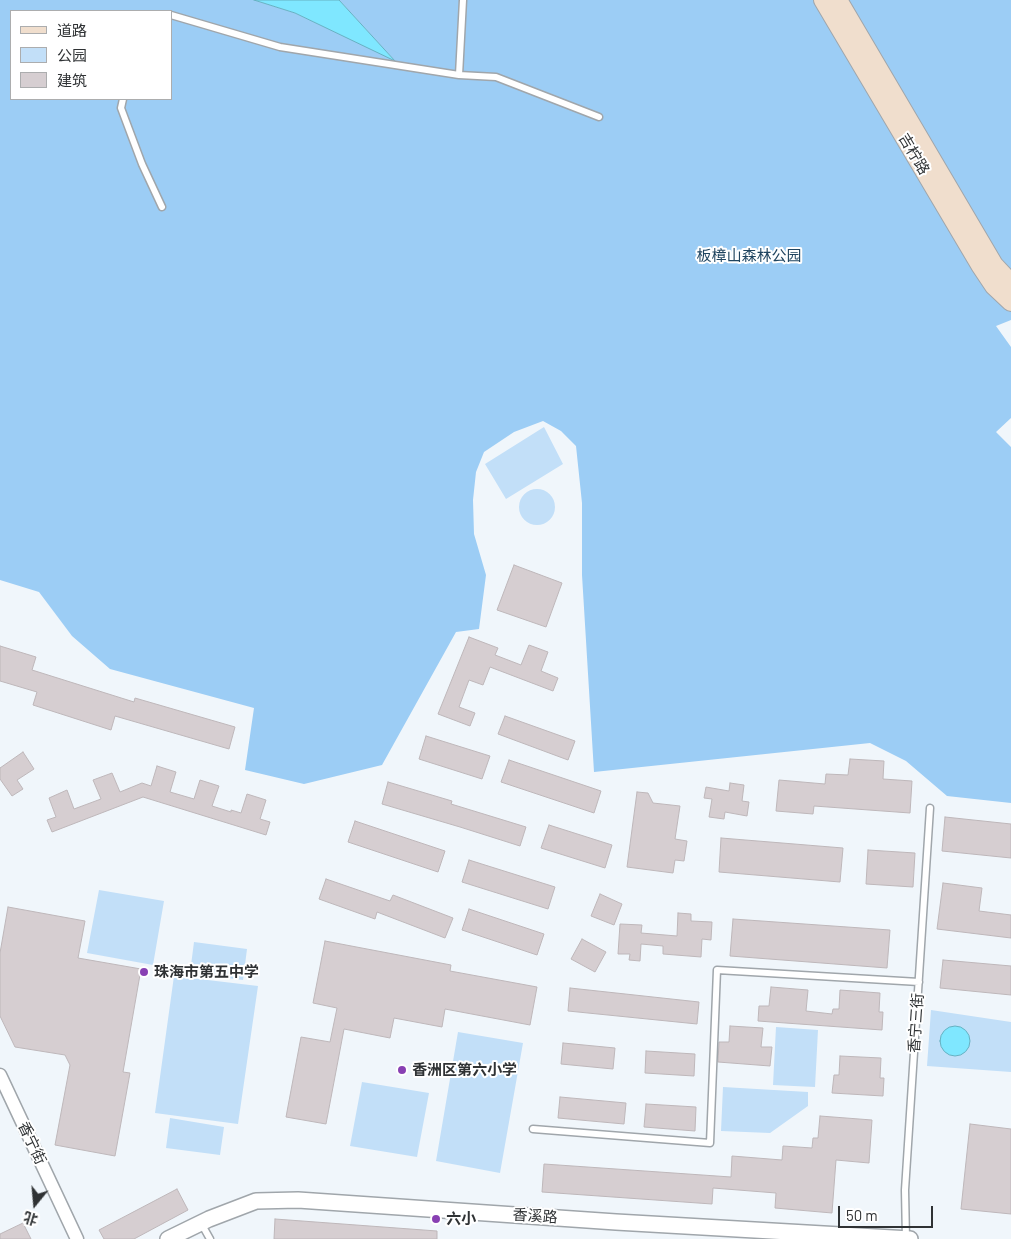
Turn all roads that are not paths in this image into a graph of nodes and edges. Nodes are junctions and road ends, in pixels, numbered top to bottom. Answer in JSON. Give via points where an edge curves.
{"nodes":[{"id":1,"x":463,"y":0,"type":"edge"},
{"id":2,"x":823,"y":0,"type":"edge"},
{"id":3,"x":838,"y":0,"type":"edge"},
{"id":4,"x":172,"y":15,"type":"edge"},
{"id":5,"x":459,"y":75,"type":"junction"},
{"id":6,"x":123,"y":100,"type":"edge"},
{"id":7,"x":599,"y":117,"type":"dead end"},
{"id":8,"x":162,"y":206,"type":"dead end"},
{"id":9,"x":994,"y":265,"type":"junction"},
{"id":10,"x":1002,"y":284,"type":"edge"},
{"id":11,"x":1011,"y":291,"type":"edge"},
{"id":12,"x":1011,"y":302,"type":"edge"},
{"id":13,"x":1011,"y":314,"type":"edge"},
{"id":14,"x":930,"y":808,"type":"dead end"},
{"id":15,"x":919,"y":982,"type":"junction"},
{"id":16,"x":0,"y":1075,"type":"edge"},
{"id":17,"x":533,"y":1129,"type":"dead end"},
{"id":18,"x":201,"y":1223,"type":"junction"},
{"id":19,"x":77,"y":1239,"type":"edge"},
{"id":20,"x":168,"y":1239,"type":"edge"},
{"id":21,"x":210,"y":1239,"type":"edge"},
{"id":22,"x":907,"y":1239,"type":"edge"}],
"edges":[{"from":1,"to":5,"type":"lane"},
{"from":2,"to":10,"type":"main road","name":"吉柠路","via":[[980,265]]},
{"from":3,"to":9,"type":"main road","name":"吉柠路"},
{"from":4,"to":5,"type":"lane","via":[[280,47]]},
{"from":5,"to":7,"type":"lane","via":[[496,77]]},
{"from":6,"to":8,"type":"lane","via":[[121,108]]},
{"from":9,"to":10,"type":"main road","name":"吉柠路"},
{"from":9,"to":11,"type":"street"},
{"from":10,"to":12,"type":"main road","name":"吉柠路"},
{"from":10,"to":13,"type":"street"},
{"from":14,"to":15,"type":"lane","name":"香宁三街"},
{"from":15,"to":17,"type":"lane","via":[[717,970],[710,1143]]},
{"from":15,"to":22,"type":"lane","name":"香宁三街","via":[[905,1190]]},
{"from":16,"to":19,"type":"street","name":"香宁街"},
{"from":18,"to":20,"type":"street","name":"香溪路"},
{"from":18,"to":21,"type":"lane"},
{"from":18,"to":22,"type":"street","name":"香溪路","via":[[256,1201],[298,1200]]}]}
